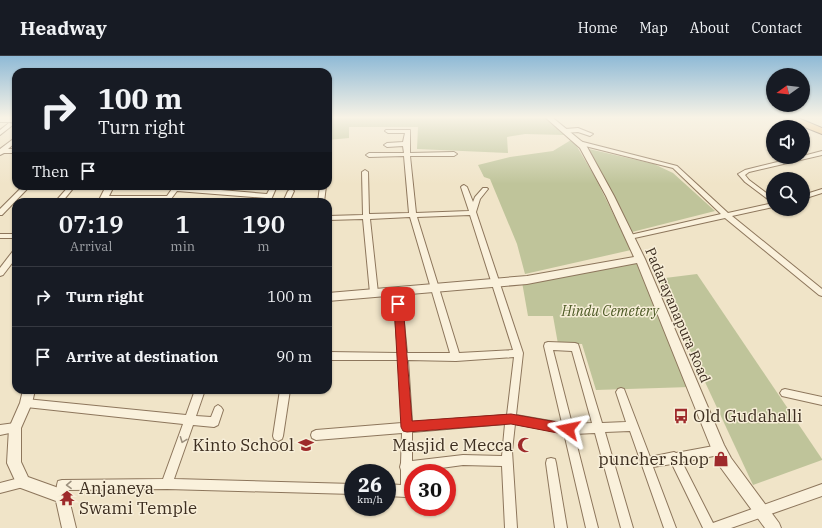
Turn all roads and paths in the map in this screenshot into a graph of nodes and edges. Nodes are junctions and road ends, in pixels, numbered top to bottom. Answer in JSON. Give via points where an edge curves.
{"nodes":[{"id":1,"x":407,"y":140,"type":"edge"},
{"id":2,"x":576,"y":140,"type":"edge"},
{"id":3,"x":12,"y":142,"type":"edge"},
{"id":4,"x":580,"y":143,"type":"junction"},
{"id":5,"x":406,"y":144,"type":"junction"},
{"id":6,"x":387,"y":145,"type":"dead end"},
{"id":7,"x":12,"y":151,"type":"edge"},
{"id":8,"x":1,"y":152,"type":"edge"},
{"id":9,"x":822,"y":153,"type":"edge"},
{"id":10,"x":407,"y":154,"type":"junction"},
{"id":11,"x":454,"y":154,"type":"dead end"},
{"id":12,"x":369,"y":155,"type":"dead end"},
{"id":13,"x":365,"y":172,"type":"dead end"},
{"id":14,"x":464,"y":187,"type":"dead end"},
{"id":15,"x":484,"y":189,"type":"dead end"},
{"id":16,"x":23,"y":190,"type":"edge"},
{"id":17,"x":68,"y":190,"type":"edge"},
{"id":18,"x":199,"y":190,"type":"edge"},
{"id":19,"x":291,"y":191,"type":"dead end"},
{"id":20,"x":819,"y":192,"type":"edge"},
{"id":21,"x":766,"y":196,"type":"edge"},
{"id":22,"x":15,"y":198,"type":"edge"},
{"id":23,"x":62,"y":198,"type":"edge"},
{"id":24,"x":260,"y":198,"type":"edge"},
{"id":25,"x":288,"y":198,"type":"edge"},
{"id":26,"x":822,"y":198,"type":"edge"},
{"id":27,"x":12,"y":201,"type":"edge"},
{"id":28,"x":766,"y":207,"type":"edge"},
{"id":29,"x":0,"y":213,"type":"edge"},
{"id":30,"x":473,"y":213,"type":"junction"},
{"id":31,"x":413,"y":215,"type":"junction"},
{"id":32,"x":727,"y":216,"type":"junction"},
{"id":33,"x":332,"y":218,"type":"edge"},
{"id":34,"x":366,"y":218,"type":"junction"},
{"id":35,"x":0,"y":236,"type":"edge"},
{"id":36,"x":12,"y":236,"type":"edge"},
{"id":37,"x":630,"y":237,"type":"junction"},
{"id":38,"x":12,"y":258,"type":"edge"},
{"id":39,"x":640,"y":259,"type":"junction"},
{"id":40,"x":0,"y":273,"type":"edge"},
{"id":41,"x":497,"y":282,"type":"junction"},
{"id":42,"x":436,"y":288,"type":"junction"},
{"id":43,"x":397,"y":292,"type":"junction"},
{"id":44,"x":822,"y":293,"type":"edge"},
{"id":45,"x":374,"y":294,"type":"junction"},
{"id":46,"x":332,"y":297,"type":"edge"},
{"id":47,"x":519,"y":353,"type":"junction"},
{"id":48,"x":332,"y":356,"type":"edge"},
{"id":49,"x":403,"y":356,"type":"junction"},
{"id":50,"x":456,"y":357,"type":"junction"},
{"id":51,"x":621,"y":392,"type":"dead end"},
{"id":52,"x":785,"y":393,"type":"dead end"},
{"id":53,"x":199,"y":394,"type":"edge"},
{"id":54,"x":284,"y":394,"type":"edge"},
{"id":55,"x":28,"y":397,"type":"edge"},
{"id":56,"x":822,"y":401,"type":"edge"},
{"id":57,"x":218,"y":410,"type":"dead end"},
{"id":58,"x":511,"y":419,"type":"junction"},
{"id":59,"x":191,"y":420,"type":"junction"},
{"id":60,"x":633,"y":426,"type":"junction"},
{"id":61,"x":407,"y":427,"type":"junction"},
{"id":62,"x":15,"y":428,"type":"junction"},
{"id":63,"x":599,"y":428,"type":"junction"},
{"id":64,"x":568,"y":429,"type":"junction"},
{"id":65,"x":0,"y":430,"type":"edge"},
{"id":66,"x":316,"y":435,"type":"dead end"},
{"id":67,"x":278,"y":436,"type":"dead end"},
{"id":68,"x":719,"y":450,"type":"junction"},
{"id":69,"x":674,"y":457,"type":"junction"},
{"id":70,"x":507,"y":461,"type":"junction"},
{"id":71,"x":551,"y":463,"type":"dead end"},
{"id":72,"x":647,"y":463,"type":"junction"},
{"id":73,"x":405,"y":464,"type":"edge"},
{"id":74,"x":430,"y":464,"type":"edge"},
{"id":75,"x":23,"y":482,"type":"junction"},
{"id":76,"x":166,"y":484,"type":"junction"},
{"id":77,"x":0,"y":488,"type":"edge"},
{"id":78,"x":344,"y":489,"type":"edge"},
{"id":79,"x":822,"y":490,"type":"edge"},
{"id":80,"x":62,"y":496,"type":"junction"},
{"id":81,"x":762,"y":512,"type":"junction"},
{"id":82,"x":720,"y":527,"type":"edge"},
{"id":83,"x":69,"y":528,"type":"edge"},
{"id":84,"x":512,"y":528,"type":"edge"},
{"id":85,"x":561,"y":528,"type":"edge"},
{"id":86,"x":592,"y":528,"type":"edge"},
{"id":87,"x":627,"y":528,"type":"edge"},
{"id":88,"x":670,"y":528,"type":"edge"},
{"id":89,"x":708,"y":528,"type":"edge"},
{"id":90,"x":774,"y":528,"type":"edge"}],
"edges":[{"from":1,"to":5,"type":"street"},
{"from":2,"to":4,"type":"street","name":"Padarayanapura Road"},
{"from":3,"to":8,"type":"street"},
{"from":4,"to":32,"type":"street","via":[[674,167]]},
{"from":4,"to":37,"type":"street","name":"Padarayanapura Road"},
{"from":5,"to":6,"type":"street"},
{"from":5,"to":10,"type":"street"},
{"from":7,"to":8,"type":"street"},
{"from":9,"to":21,"type":"street","via":[[741,174]]},
{"from":10,"to":11,"type":"street"},
{"from":10,"to":12,"type":"street"},
{"from":10,"to":31,"type":"street"},
{"from":13,"to":34,"type":"street"},
{"from":14,"to":30,"type":"street"},
{"from":15,"to":30,"type":"street","via":[[477,198]]},
{"from":16,"to":22,"type":"street"},
{"from":17,"to":23,"type":"street"},
{"from":18,"to":24,"type":"street"},
{"from":19,"to":25,"type":"street"},
{"from":20,"to":26,"type":"street"},
{"from":27,"to":29,"type":"street"},
{"from":28,"to":32,"type":"street"},
{"from":30,"to":31,"type":"street"},
{"from":30,"to":41,"type":"street"},
{"from":31,"to":34,"type":"street"},
{"from":31,"to":42,"type":"street"},
{"from":32,"to":37,"type":"street"},
{"from":32,"to":44,"type":"street"},
{"from":33,"to":34,"type":"street"},
{"from":34,"to":45,"type":"street"},
{"from":35,"to":36,"type":"street"},
{"from":37,"to":39,"type":"street","name":"Padarayanapura Road"},
{"from":38,"to":40,"type":"street"},
{"from":39,"to":41,"type":"street","via":[[527,280]]},
{"from":39,"to":68,"type":"street","name":"Padarayanapura Road"},
{"from":41,"to":42,"type":"street"},
{"from":41,"to":47,"type":"street"},
{"from":42,"to":43,"type":"street"},
{"from":42,"to":50,"type":"street"},
{"from":43,"to":45,"type":"street"},
{"from":43,"to":49,"type":"street"},
{"from":45,"to":46,"type":"street"},
{"from":47,"to":50,"type":"street"},
{"from":47,"to":58,"type":"street"},
{"from":48,"to":49,"type":"street"},
{"from":49,"to":50,"type":"street"},
{"from":49,"to":61,"type":"street"},
{"from":51,"to":60,"type":"street"},
{"from":52,"to":56,"type":"street"},
{"from":53,"to":59,"type":"street"},
{"from":54,"to":67,"type":"street"},
{"from":55,"to":59,"type":"street"},
{"from":55,"to":62,"type":"street"},
{"from":57,"to":59,"type":"street","via":[[214,422]]},
{"from":58,"to":61,"type":"street"},
{"from":58,"to":64,"type":"street"},
{"from":58,"to":70,"type":"street"},
{"from":59,"to":76,"type":"street","one_way":true},
{"from":60,"to":63,"type":"street"},
{"from":60,"to":72,"type":"street"},
{"from":61,"to":66,"type":"street"},
{"from":61,"to":73,"type":"street"},
{"from":62,"to":65,"type":"street"},
{"from":62,"to":75,"type":"street","via":[[14,463]]},
{"from":63,"to":64,"type":"street"},
{"from":63,"to":64,"type":"street","via":[[575,347],[548,346]]},
{"from":63,"to":87,"type":"street"},
{"from":64,"to":86,"type":"street"},
{"from":68,"to":69,"type":"street"},
{"from":68,"to":81,"type":"street","name":"Padarayanapura Road"},
{"from":69,"to":72,"type":"street"},
{"from":69,"to":89,"type":"street"},
{"from":70,"to":74,"type":"street","via":[[463,460]]},
{"from":70,"to":84,"type":"street"},
{"from":71,"to":85,"type":"street"},
{"from":72,"to":88,"type":"street"},
{"from":75,"to":77,"type":"street"},
{"from":75,"to":80,"type":"street"},
{"from":76,"to":78,"type":"street"},
{"from":76,"to":80,"type":"street","one_way":true,"via":[[62,485]]},
{"from":79,"to":81,"type":"street"},
{"from":80,"to":83,"type":"street"},
{"from":81,"to":82,"type":"street"},
{"from":81,"to":90,"type":"street","name":"Padarayanapura Road"}]}
